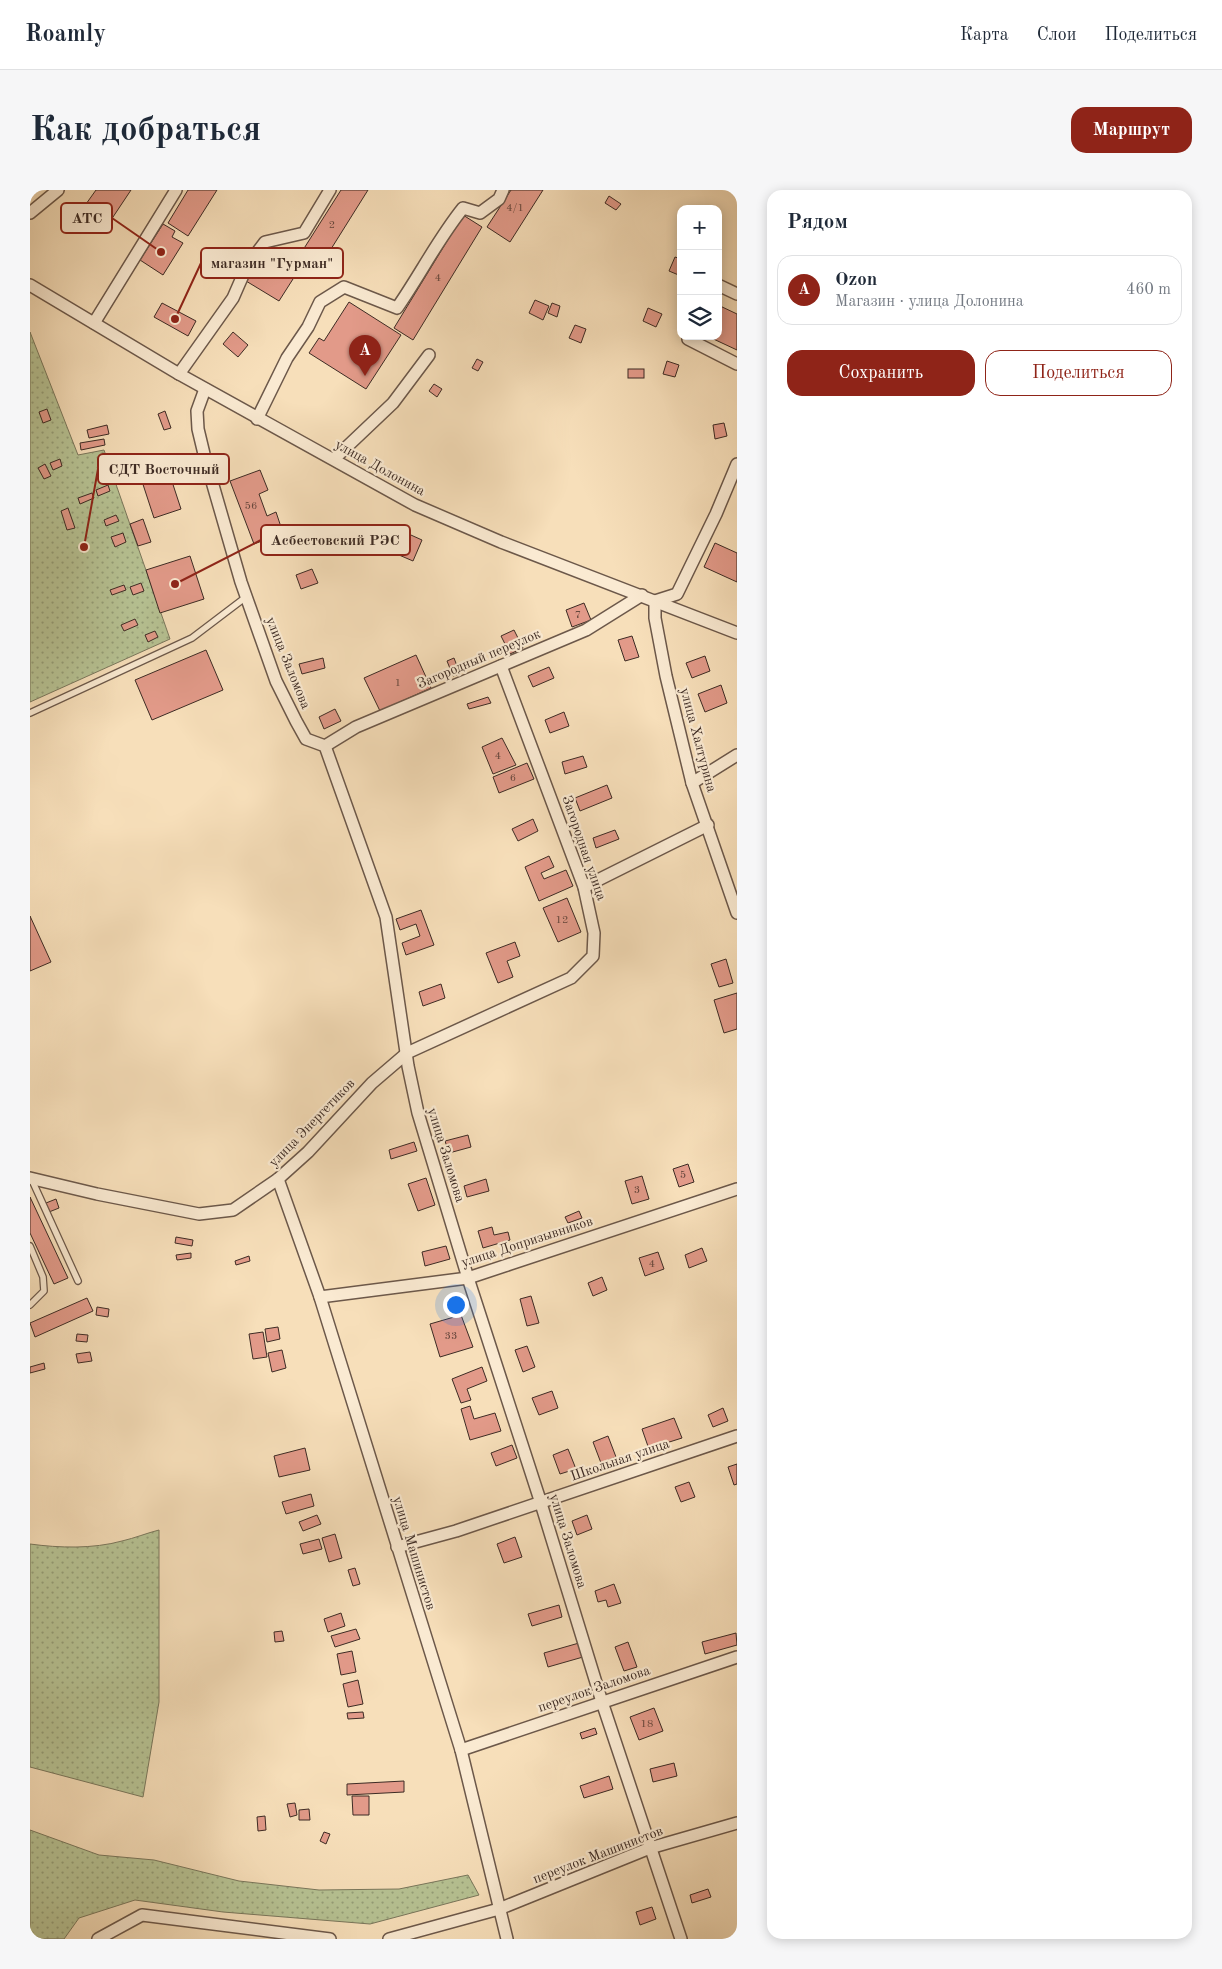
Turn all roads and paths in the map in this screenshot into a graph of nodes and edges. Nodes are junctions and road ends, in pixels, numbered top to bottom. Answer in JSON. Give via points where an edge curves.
{"nodes":[{"id":1,"x":58,"y":190,"type":"edge"},
{"id":2,"x":176,"y":190,"type":"edge"},
{"id":3,"x":330,"y":190,"type":"edge"},
{"id":4,"x":503,"y":190,"type":"edge"},
{"id":5,"x":30,"y":212,"type":"edge"},
{"id":6,"x":30,"y":284,"type":"edge"},
{"id":7,"x":722,"y":288,"type":"edge"},
{"id":8,"x":737,"y":294,"type":"edge"},
{"id":9,"x":94,"y":324,"type":"junction"},
{"id":10,"x":690,"y":340,"type":"edge"},
{"id":11,"x":430,"y":355,"type":"dead end"},
{"id":12,"x":737,"y":364,"type":"edge"},
{"id":13,"x":179,"y":374,"type":"junction"},
{"id":14,"x":205,"y":388,"type":"junction"},
{"id":15,"x":257,"y":419,"type":"junction"},
{"id":16,"x":334,"y":459,"type":"junction"},
{"id":17,"x":737,"y":464,"type":"edge"},
{"id":18,"x":642,"y":596,"type":"junction"},
{"id":19,"x":246,"y":597,"type":"junction"},
{"id":20,"x":655,"y":601,"type":"junction"},
{"id":21,"x":737,"y":633,"type":"edge"},
{"id":22,"x":501,"y":666,"type":"junction"},
{"id":23,"x":30,"y":713,"type":"edge"},
{"id":24,"x":325,"y":746,"type":"junction"},
{"id":25,"x":737,"y":755,"type":"edge"},
{"id":26,"x":692,"y":783,"type":"junction"},
{"id":27,"x":708,"y":825,"type":"junction"},
{"id":28,"x":584,"y":887,"type":"junction"},
{"id":29,"x":737,"y":913,"type":"edge"},
{"id":30,"x":407,"y":1053,"type":"junction"},
{"id":31,"x":30,"y":1178,"type":"edge"},
{"id":32,"x":278,"y":1180,"type":"junction"},
{"id":33,"x":737,"y":1189,"type":"edge"},
{"id":34,"x":30,"y":1246,"type":"edge"},
{"id":35,"x":468,"y":1278,"type":"junction"},
{"id":36,"x":78,"y":1281,"type":"dead end"},
{"id":37,"x":320,"y":1297,"type":"junction"},
{"id":38,"x":30,"y":1305,"type":"edge"},
{"id":39,"x":737,"y":1436,"type":"edge"},
{"id":40,"x":541,"y":1502,"type":"junction"},
{"id":41,"x":397,"y":1547,"type":"junction"},
{"id":42,"x":737,"y":1657,"type":"edge"},
{"id":43,"x":602,"y":1702,"type":"junction"},
{"id":44,"x":461,"y":1750,"type":"junction"},
{"id":45,"x":737,"y":1823,"type":"edge"},
{"id":46,"x":650,"y":1848,"type":"junction"},
{"id":47,"x":499,"y":1909,"type":"junction"},
{"id":48,"x":98,"y":1939,"type":"edge"},
{"id":49,"x":330,"y":1939,"type":"edge"},
{"id":50,"x":389,"y":1939,"type":"edge"},
{"id":51,"x":507,"y":1939,"type":"edge"},
{"id":52,"x":681,"y":1939,"type":"edge"}],
"edges":[{"from":1,"to":5,"type":"street"},
{"from":2,"to":9,"type":"street"},
{"from":3,"to":13,"type":"street","via":[[304,233],[265,242],[247,266],[233,298]]},
{"from":4,"to":15,"type":"street","via":[[498,199],[480,213],[463,208],[444,231],[397,308],[344,287],[320,302],[280,371]]},
{"from":6,"to":9,"type":"street","name":"улица Долонина"},
{"from":7,"to":8,"type":"street"},
{"from":9,"to":13,"type":"street","name":"улица Долонина"},
{"from":10,"to":12,"type":"street"},
{"from":11,"to":16,"type":"street","via":[[393,403]]},
{"from":13,"to":14,"type":"street","name":"улица Долонина"},
{"from":14,"to":15,"type":"street","name":"улица Долонина"},
{"from":14,"to":19,"type":"street","name":"улица Заломова","via":[[197,411],[198,429]]},
{"from":15,"to":16,"type":"street","name":"улица Долонина"},
{"from":16,"to":18,"type":"street","name":"улица Долонина","via":[[415,505]]},
{"from":17,"to":20,"type":"street","via":[[677,594]]},
{"from":18,"to":20,"type":"street","name":"улица Долонина"},
{"from":18,"to":22,"type":"street","name":"Загородный переулок","via":[[586,630]]},
{"from":19,"to":23,"type":"lane","via":[[192,638]]},
{"from":19,"to":24,"type":"street","name":"улица Заломова","via":[[276,681],[296,721],[306,739]]},
{"from":20,"to":21,"type":"street","name":"улица Долонина"},
{"from":20,"to":26,"type":"street","name":"улица Халтурина","via":[[666,676]]},
{"from":22,"to":24,"type":"street","name":"Загородный переулок","via":[[356,727]]},
{"from":22,"to":28,"type":"street","name":"Загородная улица"},
{"from":24,"to":30,"type":"street","name":"улица Заломова","via":[[386,917]]},
{"from":25,"to":26,"type":"street"},
{"from":26,"to":27,"type":"street","name":"улица Халтурина"},
{"from":27,"to":28,"type":"street"},
{"from":27,"to":29,"type":"street","name":"улица Халтурина"},
{"from":28,"to":30,"type":"street","name":"Загородная улица","via":[[594,933],[593,956],[571,978]]},
{"from":30,"to":32,"type":"street","name":"улица Энергетиков","via":[[372,1083]]},
{"from":30,"to":35,"type":"street","name":"улица Заломова","via":[[418,1112]]},
{"from":31,"to":32,"type":"street","name":"улица Энергетиков","via":[[198,1214],[233,1210]]},
{"from":31,"to":36,"type":"lane"},
{"from":32,"to":37,"type":"street","name":"улица Машинистов"},
{"from":33,"to":35,"type":"street","name":"улица Допризывников"},
{"from":34,"to":38,"type":"lane","via":[[43,1277],[44,1292]]},
{"from":35,"to":37,"type":"street","name":"улица Допризывников"},
{"from":35,"to":40,"type":"street","name":"улица Заломова"},
{"from":37,"to":41,"type":"street","name":"улица Машинистов"},
{"from":39,"to":40,"type":"street","name":"Школьная улица"},
{"from":40,"to":41,"type":"street","name":"Школьная улица"},
{"from":40,"to":43,"type":"street","name":"улица Заломова"},
{"from":41,"to":44,"type":"street","name":"улица Машинистов"},
{"from":42,"to":43,"type":"street","name":"переулок Заломова"},
{"from":43,"to":44,"type":"street","name":"переулок Заломова"},
{"from":43,"to":46,"type":"street","name":"улица Заломова"},
{"from":44,"to":47,"type":"street","name":"улица Машинистов"},
{"from":45,"to":46,"type":"street","name":"переулок Машинистов"},
{"from":46,"to":47,"type":"street","name":"переулок Машинистов"},
{"from":46,"to":52,"type":"street","name":"улица Заломова"},
{"from":47,"to":50,"type":"street","name":"переулок Машинистов"},
{"from":47,"to":51,"type":"street","name":"улица Машинистов"},
{"from":48,"to":49,"type":"street","via":[[142,1915]]}]}
